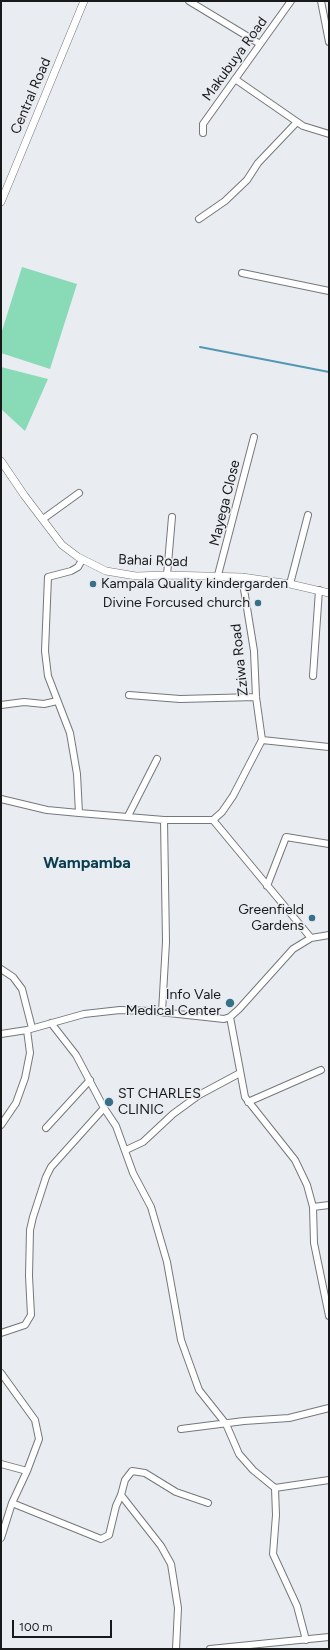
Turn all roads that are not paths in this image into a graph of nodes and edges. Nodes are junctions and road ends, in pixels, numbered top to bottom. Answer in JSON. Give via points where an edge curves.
{"nodes":[{"id":1,"x":84,"y":1,"type":"edge"},
{"id":2,"x":189,"y":1,"type":"edge"},
{"id":3,"x":291,"y":1,"type":"edge"},
{"id":4,"x":321,"y":1,"type":"edge"},
{"id":5,"x":329,"y":42,"type":"edge"},
{"id":6,"x":260,"y":44,"type":"junction"},
{"id":7,"x":235,"y":79,"type":"junction"},
{"id":8,"x":297,"y":122,"type":"junction"},
{"id":9,"x":202,"y":133,"type":"dead end"},
{"id":10,"x":329,"y":134,"type":"edge"},
{"id":11,"x":1,"y":202,"type":"edge"},
{"id":12,"x":199,"y":219,"type":"dead end"},
{"id":13,"x":242,"y":273,"type":"dead end"},
{"id":14,"x":329,"y":291,"type":"edge"},
{"id":15,"x":254,"y":437,"type":"dead end"},
{"id":16,"x":1,"y":461,"type":"edge"},
{"id":17,"x":79,"y":494,"type":"dead end"},
{"id":18,"x":308,"y":515,"type":"dead end"},
{"id":19,"x":172,"y":516,"type":"dead end"},
{"id":20,"x":43,"y":519,"type":"junction"},
{"id":21,"x":82,"y":560,"type":"junction"},
{"id":22,"x":167,"y":575,"type":"junction"},
{"id":23,"x":218,"y":575,"type":"junction"},
{"id":24,"x":242,"y":577,"type":"junction"},
{"id":25,"x":290,"y":584,"type":"junction"},
{"id":26,"x":319,"y":590,"type":"junction"},
{"id":27,"x":329,"y":593,"type":"edge"},
{"id":28,"x":313,"y":676,"type":"dead end"},
{"id":29,"x":129,"y":695,"type":"dead end"},
{"id":30,"x":256,"y":697,"type":"junction"},
{"id":31,"x":57,"y":701,"type":"junction"},
{"id":32,"x":1,"y":705,"type":"edge"},
{"id":33,"x":262,"y":740,"type":"junction"},
{"id":34,"x":329,"y":747,"type":"edge"},
{"id":35,"x":157,"y":759,"type":"dead end"},
{"id":36,"x":1,"y":799,"type":"edge"},
{"id":37,"x":79,"y":813,"type":"junction"},
{"id":38,"x":128,"y":816,"type":"junction"},
{"id":39,"x":164,"y":820,"type":"junction"},
{"id":40,"x":212,"y":820,"type":"junction"},
{"id":41,"x":329,"y":844,"type":"edge"},
{"id":42,"x":267,"y":886,"type":"junction"},
{"id":43,"x":329,"y":935,"type":"edge"},
{"id":44,"x":312,"y":938,"type":"junction"},
{"id":45,"x":1,"y":969,"type":"edge"},
{"id":46,"x":162,"y":1012,"type":"junction"},
{"id":47,"x":230,"y":1017,"type":"junction"},
{"id":48,"x":51,"y":1023,"type":"junction"},
{"id":49,"x":29,"y":1029,"type":"junction"},
{"id":50,"x":1,"y":1034,"type":"edge"},
{"id":51,"x":321,"y":1070,"type":"dead end"},
{"id":52,"x":240,"y":1073,"type":"junction"},
{"id":53,"x":90,"y":1080,"type":"junction"},
{"id":54,"x":248,"y":1102,"type":"junction"},
{"id":55,"x":104,"y":1108,"type":"junction"},
{"id":56,"x":1,"y":1125,"type":"edge"},
{"id":57,"x":46,"y":1128,"type":"dead end"},
{"id":58,"x":126,"y":1150,"type":"junction"},
{"id":59,"x":329,"y":1205,"type":"edge"},
{"id":60,"x":313,"y":1208,"type":"junction"},
{"id":61,"x":329,"y":1316,"type":"edge"},
{"id":62,"x":1,"y":1333,"type":"edge"},
{"id":63,"x":1,"y":1373,"type":"edge"},
{"id":64,"x":329,"y":1408,"type":"edge"},
{"id":65,"x":226,"y":1424,"type":"junction"},
{"id":66,"x":181,"y":1428,"type":"dead end"},
{"id":67,"x":1,"y":1464,"type":"edge"},
{"id":68,"x":27,"y":1471,"type":"junction"},
{"id":69,"x":329,"y":1480,"type":"edge"},
{"id":70,"x":275,"y":1488,"type":"junction"},
{"id":71,"x":121,"y":1495,"type":"junction"},
{"id":72,"x":208,"y":1503,"type":"dead end"},
{"id":73,"x":12,"y":1504,"type":"junction"},
{"id":74,"x":1,"y":1538,"type":"edge"},
{"id":75,"x":329,"y":1637,"type":"edge"},
{"id":76,"x":306,"y":1640,"type":"junction"},
{"id":77,"x":176,"y":1649,"type":"edge"},
{"id":78,"x":210,"y":1649,"type":"edge"}],
"edges":[{"from":1,"to":11,"type":"street","name":"Central Road"},
{"from":2,"to":6,"type":"street"},
{"from":3,"to":6,"type":"street","name":"Makubuya Road"},
{"from":4,"to":5,"type":"street"},
{"from":6,"to":7,"type":"street","name":"Makubuya Road"},
{"from":7,"to":8,"type":"street"},
{"from":7,"to":9,"type":"street","name":"Makubuya Road","via":[[203,124]]},
{"from":8,"to":10,"type":"street"},
{"from":8,"to":12,"type":"street","via":[[258,163],[247,180],[225,201]]},
{"from":13,"to":14,"type":"street"},
{"from":15,"to":23,"type":"street","name":"Mayega Close"},
{"from":16,"to":20,"type":"street","name":"Bahai Road"},
{"from":17,"to":20,"type":"street"},
{"from":18,"to":25,"type":"street"},
{"from":19,"to":22,"type":"street"},
{"from":20,"to":21,"type":"street","name":"Bahai Road","via":[[62,545]]},
{"from":21,"to":22,"type":"street","name":"Bahai Road","via":[[106,572]]},
{"from":21,"to":31,"type":"street","via":[[78,567],[71,571],[48,577],[46,651],[48,676]]},
{"from":22,"to":23,"type":"street","name":"Bahai Road"},
{"from":23,"to":24,"type":"street","name":"Bahai Road"},
{"from":24,"to":25,"type":"street","name":"Bahai Road"},
{"from":24,"to":30,"type":"street","name":"Zziwa Road","via":[[254,651]]},
{"from":25,"to":26,"type":"street","name":"Bahai Road"},
{"from":26,"to":27,"type":"street","name":"Bahai Road"},
{"from":26,"to":28,"type":"street"},
{"from":29,"to":30,"type":"street","via":[[180,699]]},
{"from":30,"to":33,"type":"street","name":"Zziwa Road"},
{"from":31,"to":32,"type":"street","via":[[44,704],[24,702]]},
{"from":31,"to":37,"type":"street","via":[[70,733]]},
{"from":33,"to":34,"type":"street"},
{"from":33,"to":40,"type":"street","via":[[233,796],[222,812]]},
{"from":35,"to":38,"type":"street"},
{"from":36,"to":37,"type":"street","via":[[47,810]]},
{"from":37,"to":38,"type":"street"},
{"from":38,"to":39,"type":"street"},
{"from":39,"to":40,"type":"street"},
{"from":39,"to":46,"type":"street","via":[[166,942]]},
{"from":40,"to":42,"type":"street"},
{"from":41,"to":42,"type":"street","via":[[286,837]]},
{"from":42,"to":44,"type":"street"},
{"from":43,"to":44,"type":"street"},
{"from":44,"to":47,"type":"street","via":[[293,948],[240,1010]]},
{"from":45,"to":49,"type":"street","via":[[13,977],[22,989]]},
{"from":46,"to":47,"type":"street","via":[[216,1020]]},
{"from":46,"to":48,"type":"street","via":[[99,1012]]},
{"from":47,"to":52,"type":"street"},
{"from":48,"to":49,"type":"street"},
{"from":48,"to":53,"type":"street","via":[[69,1045]]},
{"from":49,"to":50,"type":"street"},
{"from":49,"to":56,"type":"street","via":[[30,1053],[26,1078],[16,1103]]},
{"from":51,"to":54,"type":"street"},
{"from":52,"to":54,"type":"street"},
{"from":52,"to":58,"type":"street","via":[[199,1095],[173,1114],[143,1142]]},
{"from":53,"to":55,"type":"street"},
{"from":53,"to":57,"type":"street"},
{"from":54,"to":60,"type":"street","via":[[300,1169]]},
{"from":55,"to":58,"type":"street","via":[[116,1126]]},
{"from":55,"to":62,"type":"street","via":[[51,1167],[46,1177],[30,1230],[31,1315],[25,1325]]},
{"from":58,"to":65,"type":"street","via":[[133,1173],[158,1226],[181,1340],[192,1374],[199,1390]]},
{"from":59,"to":60,"type":"street"},
{"from":60,"to":61,"type":"street","via":[[314,1243]]},
{"from":63,"to":68,"type":"street","via":[[31,1414],[38,1429],[38,1443]]},
{"from":64,"to":65,"type":"street","via":[[289,1418]]},
{"from":65,"to":66,"type":"street"},
{"from":65,"to":70,"type":"street","via":[[239,1454],[253,1470]]},
{"from":67,"to":68,"type":"street"},
{"from":68,"to":73,"type":"street"},
{"from":69,"to":70,"type":"street"},
{"from":70,"to":76,"type":"street","via":[[273,1554],[297,1606]]},
{"from":71,"to":72,"type":"street","via":[[129,1474],[132,1471],[139,1471],[176,1492]]},
{"from":71,"to":73,"type":"street","via":[[109,1535],[101,1539]]},
{"from":71,"to":77,"type":"street","via":[[161,1546],[171,1564],[178,1608]]},
{"from":73,"to":74,"type":"street"},
{"from":75,"to":76,"type":"street"},
{"from":76,"to":78,"type":"street"}]}
